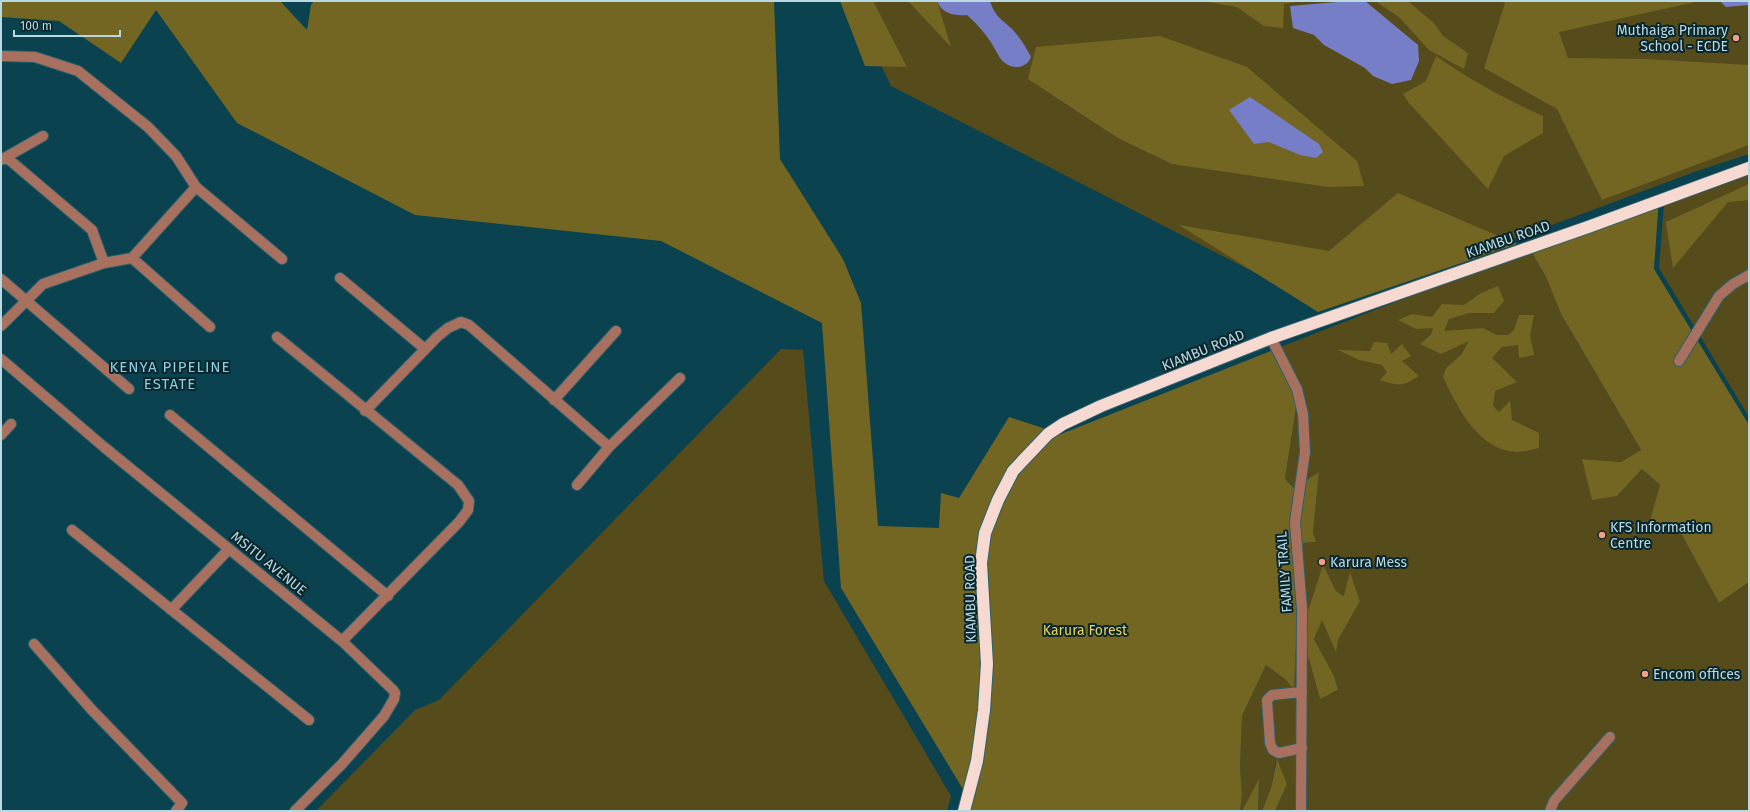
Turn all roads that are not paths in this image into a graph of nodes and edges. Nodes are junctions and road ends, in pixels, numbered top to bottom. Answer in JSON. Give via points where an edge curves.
{"nodes":[{"id":1,"x":1,"y":56,"type":"edge"},
{"id":2,"x":44,"y":136,"type":"dead end"},
{"id":3,"x":4,"y":158,"type":"edge"},
{"id":4,"x":1749,"y":168,"type":"edge"},
{"id":5,"x":196,"y":187,"type":"junction"},
{"id":6,"x":132,"y":258,"type":"junction"},
{"id":7,"x":282,"y":259,"type":"dead end"},
{"id":8,"x":104,"y":263,"type":"junction"},
{"id":9,"x":1749,"y":275,"type":"edge"},
{"id":10,"x":340,"y":278,"type":"dead end"},
{"id":11,"x":1,"y":279,"type":"edge"},
{"id":12,"x":27,"y":300,"type":"junction"},
{"id":13,"x":1,"y":326,"type":"edge"},
{"id":14,"x":210,"y":327,"type":"dead end"},
{"id":15,"x":616,"y":331,"type":"dead end"},
{"id":16,"x":277,"y":337,"type":"dead end"},
{"id":17,"x":1271,"y":338,"type":"junction"},
{"id":18,"x":425,"y":349,"type":"junction"},
{"id":19,"x":1,"y":359,"type":"edge"},
{"id":20,"x":1679,"y":361,"type":"dead end"},
{"id":21,"x":680,"y":378,"type":"dead end"},
{"id":22,"x":129,"y":389,"type":"dead end"},
{"id":23,"x":554,"y":400,"type":"junction"},
{"id":24,"x":366,"y":411,"type":"junction"},
{"id":25,"x":170,"y":414,"type":"dead end"},
{"id":26,"x":11,"y":424,"type":"dead end"},
{"id":27,"x":1,"y":435,"type":"edge"},
{"id":28,"x":609,"y":447,"type":"junction"},
{"id":29,"x":577,"y":485,"type":"dead end"},
{"id":30,"x":72,"y":530,"type":"dead end"},
{"id":31,"x":229,"y":549,"type":"junction"},
{"id":32,"x":388,"y":596,"type":"junction"},
{"id":33,"x":171,"y":610,"type":"junction"},
{"id":34,"x":342,"y":641,"type":"junction"},
{"id":35,"x":34,"y":644,"type":"dead end"},
{"id":36,"x":1302,"y":692,"type":"junction"},
{"id":37,"x":309,"y":720,"type":"dead end"},
{"id":38,"x":1610,"y":737,"type":"dead end"},
{"id":39,"x":1302,"y":748,"type":"junction"},
{"id":40,"x":176,"y":811,"type":"edge"},
{"id":41,"x":295,"y":811,"type":"edge"},
{"id":42,"x":964,"y":811,"type":"edge"},
{"id":43,"x":1301,"y":811,"type":"edge"},
{"id":44,"x":1550,"y":811,"type":"edge"}],
"edges":[{"from":1,"to":5,"type":"street","via":[[35,57],[78,71],[148,127],[176,156]]},
{"from":2,"to":3,"type":"street"},
{"from":3,"to":8,"type":"street","via":[[92,230]]},
{"from":4,"to":17,"type":"highway","name":"KIAMBU ROAD"},
{"from":5,"to":6,"type":"street"},
{"from":5,"to":7,"type":"street"},
{"from":6,"to":8,"type":"street"},
{"from":6,"to":14,"type":"street"},
{"from":8,"to":12,"type":"street","via":[[43,284]]},
{"from":9,"to":20,"type":"street","via":[[1719,296]]},
{"from":10,"to":18,"type":"street"},
{"from":11,"to":12,"type":"street"},
{"from":12,"to":13,"type":"street"},
{"from":12,"to":22,"type":"street"},
{"from":15,"to":23,"type":"street"},
{"from":16,"to":24,"type":"street"},
{"from":17,"to":36,"type":"street","name":"FAMILY TRAIL","via":[[1297,389],[1303,414],[1305,452],[1295,522],[1302,609]]},
{"from":17,"to":42,"type":"highway","name":"KIAMBU ROAD","via":[[1101,406],[1063,424],[1048,434],[1013,471],[985,533],[981,563],[987,664],[984,710],[976,761]]},
{"from":18,"to":23,"type":"street","via":[[448,328],[461,322],[469,325]]},
{"from":18,"to":24,"type":"street"},
{"from":19,"to":31,"type":"street","name":"MSITU AVENUE"},
{"from":21,"to":28,"type":"street"},
{"from":23,"to":28,"type":"street"},
{"from":24,"to":32,"type":"street","via":[[458,485],[469,501],[468,510],[459,522]]},
{"from":25,"to":32,"type":"street"},
{"from":26,"to":27,"type":"street"},
{"from":28,"to":29,"type":"street"},
{"from":30,"to":33,"type":"street"},
{"from":31,"to":33,"type":"street"},
{"from":31,"to":34,"type":"street","name":"MSITU AVENUE"},
{"from":32,"to":34,"type":"street"},
{"from":33,"to":37,"type":"street"},
{"from":34,"to":41,"type":"street","name":"MSITU AVENUE","via":[[393,690],[394,699],[374,728]]},
{"from":35,"to":40,"type":"street","via":[[91,709],[182,803]]},
{"from":36,"to":39,"type":"street","name":"FAMILY TRAIL"},
{"from":36,"to":39,"type":"street","via":[[1272,695],[1267,700],[1270,743],[1273,750],[1279,753]]},
{"from":38,"to":44,"type":"street","via":[[1554,801]]},
{"from":39,"to":43,"type":"street","name":"FAMILY TRAIL"}]}
